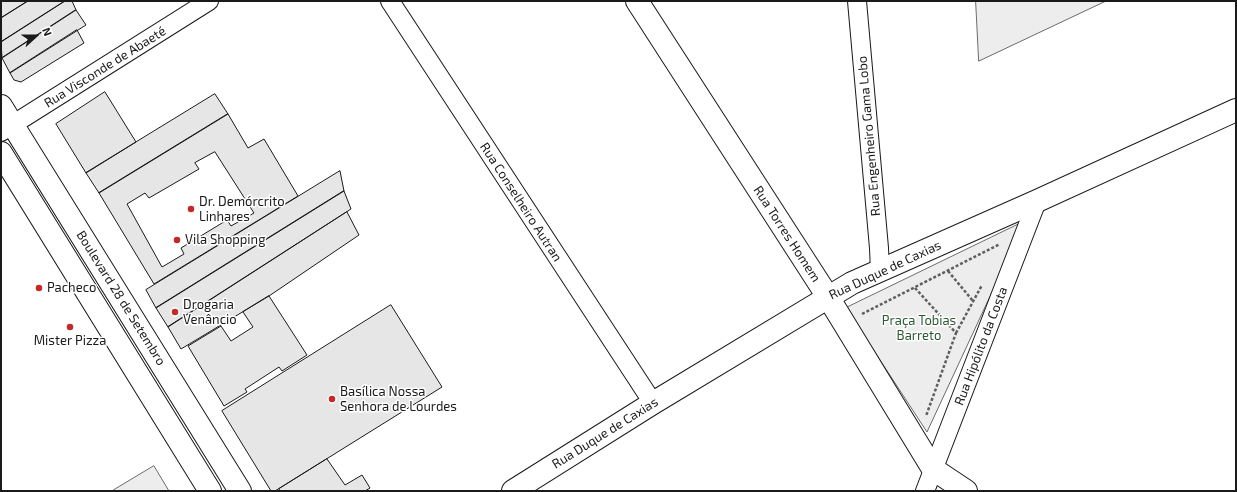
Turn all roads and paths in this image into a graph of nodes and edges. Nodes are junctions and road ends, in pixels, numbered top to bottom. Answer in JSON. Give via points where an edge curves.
{"nodes":[{"id":1,"x":209,"y":1,"type":"edge"},
{"id":2,"x":390,"y":1,"type":"edge"},
{"id":3,"x":637,"y":1,"type":"edge"},
{"id":4,"x":856,"y":1,"type":"edge"},
{"id":5,"x":1,"y":106,"type":"edge"},
{"id":6,"x":1236,"y":110,"type":"edge"},
{"id":7,"x":7,"y":128,"type":"edge"},
{"id":8,"x":1,"y":153,"type":"edge"},
{"id":9,"x":1037,"y":201,"type":"junction"},
{"id":10,"x":1006,"y":240,"type":"dead end"},
{"id":11,"x":948,"y":271,"type":"junction"},
{"id":12,"x":880,"y":272,"type":"junction"},
{"id":13,"x":985,"y":281,"type":"dead end"},
{"id":14,"x":915,"y":288,"type":"junction"},
{"id":15,"x":828,"y":297,"type":"junction"},
{"id":16,"x":974,"y":301,"type":"junction"},
{"id":17,"x":861,"y":315,"type":"dead end"},
{"id":18,"x":956,"y":333,"type":"junction"},
{"id":19,"x":653,"y":402,"type":"junction"},
{"id":20,"x":926,"y":417,"type":"dead end"},
{"id":21,"x":933,"y":469,"type":"junction"},
{"id":22,"x":210,"y":491,"type":"edge"},
{"id":23,"x":240,"y":491,"type":"edge"},
{"id":24,"x":512,"y":491,"type":"edge"},
{"id":25,"x":925,"y":491,"type":"edge"},
{"id":26,"x":966,"y":491,"type":"edge"}],
"edges":[{"from":1,"to":7,"type":"street","name":"Rua Visconde de Abaeté"},
{"from":2,"to":19,"type":"street","name":"Rua Conselheiro Autran"},
{"from":3,"to":15,"type":"street","name":"Rua Torres Homem"},
{"from":4,"to":12,"type":"street","name":"Rua Engenheiro Gama Lobo"},
{"from":5,"to":7,"type":"street","name":"Boulevard 28 de Setembro"},
{"from":6,"to":9,"type":"street","name":"Rua Duque de Caxias"},
{"from":7,"to":23,"type":"street","name":"Boulevard 28 de Setembro"},
{"from":8,"to":22,"type":"street","name":"Boulevard 28 de Setembro"},
{"from":9,"to":12,"type":"street","name":"Rua Duque de Caxias"},
{"from":9,"to":21,"type":"street","name":"Rua Hipólito da Costa"},
{"from":10,"to":11,"type":"path"},
{"from":11,"to":14,"type":"path"},
{"from":11,"to":16,"type":"path"},
{"from":12,"to":15,"type":"street","name":"Rua Duque de Caxias","via":[[852,283]]},
{"from":13,"to":16,"type":"path"},
{"from":14,"to":17,"type":"path"},
{"from":14,"to":18,"type":"path"},
{"from":15,"to":19,"type":"street","name":"Rua Duque de Caxias"},
{"from":15,"to":21,"type":"street","name":"Rua Torres Homem"},
{"from":16,"to":18,"type":"path"},
{"from":18,"to":20,"type":"path"},
{"from":19,"to":24,"type":"street","name":"Rua Duque de Caxias"},
{"from":21,"to":25,"type":"street","name":"Rua Hipólito da Costa"},
{"from":21,"to":26,"type":"street"}]}
